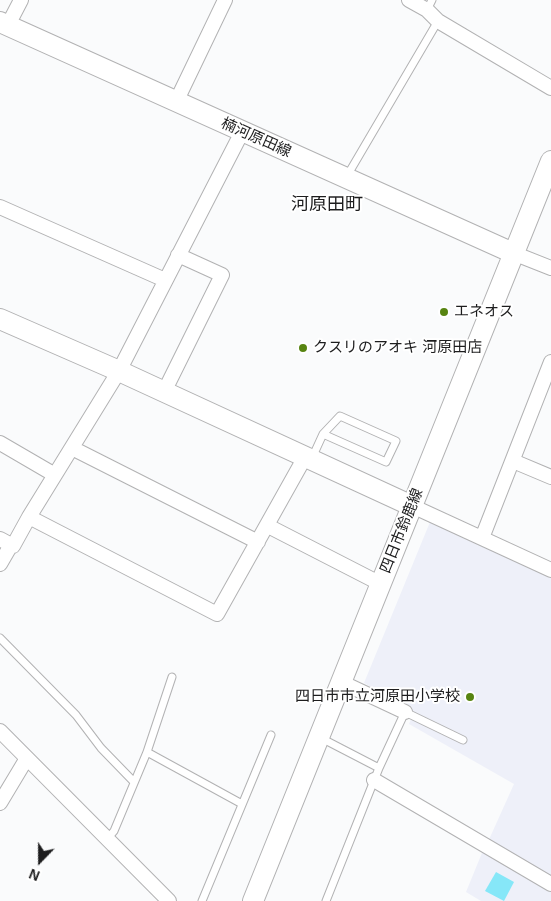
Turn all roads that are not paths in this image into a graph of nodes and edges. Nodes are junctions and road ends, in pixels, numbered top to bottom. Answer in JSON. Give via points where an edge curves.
{"nodes":[{"id":1,"x":21,"y":0,"type":"edge"},
{"id":2,"x":225,"y":0,"type":"edge"},
{"id":3,"x":409,"y":0,"type":"edge"},
{"id":4,"x":430,"y":5,"type":"edge"},
{"id":5,"x":438,"y":21,"type":"junction"},
{"id":6,"x":4,"y":24,"type":"edge"},
{"id":7,"x":551,"y":88,"type":"edge"},
{"id":8,"x":176,"y":102,"type":"junction"},
{"id":9,"x":242,"y":132,"type":"junction"},
{"id":10,"x":551,"y":161,"type":"edge"},
{"id":11,"x":345,"y":178,"type":"junction"},
{"id":12,"x":0,"y":207,"type":"edge"},
{"id":13,"x":513,"y":253,"type":"junction"},
{"id":14,"x":178,"y":255,"type":"junction"},
{"id":15,"x":551,"y":268,"type":"edge"},
{"id":16,"x":165,"y":280,"type":"junction"},
{"id":17,"x":0,"y":309,"type":"edge"},
{"id":18,"x":0,"y":319,"type":"edge"},
{"id":19,"x":0,"y":324,"type":"edge"},
{"id":20,"x":28,"y":332,"type":"junction"},
{"id":21,"x":551,"y":362,"type":"edge"},
{"id":22,"x":119,"y":372,"type":"junction"},
{"id":23,"x":164,"y":392,"type":"junction"},
{"id":24,"x":323,"y":434,"type":"junction"},
{"id":25,"x":0,"y":443,"type":"edge"},
{"id":26,"x":72,"y":448,"type":"junction"},
{"id":27,"x":308,"y":458,"type":"junction"},
{"id":28,"x":513,"y":461,"type":"junction"},
{"id":29,"x":55,"y":475,"type":"junction"},
{"id":30,"x":551,"y":478,"type":"edge"},
{"id":31,"x":412,"y":506,"type":"junction"},
{"id":32,"x":29,"y":517,"type":"junction"},
{"id":33,"x":268,"y":526,"type":"junction"},
{"id":34,"x":482,"y":538,"type":"junction"},
{"id":35,"x":6,"y":542,"type":"edge"},
{"id":36,"x":258,"y":542,"type":"junction"},
{"id":37,"x":0,"y":564,"type":"edge"},
{"id":38,"x":551,"y":570,"type":"edge"},
{"id":39,"x":381,"y":584,"type":"junction"},
{"id":40,"x":0,"y":638,"type":"edge"},
{"id":41,"x":172,"y":677,"type":"dead end"},
{"id":42,"x":341,"y":682,"type":"junction"},
{"id":43,"x":405,"y":712,"type":"junction"},
{"id":44,"x":0,"y":731,"type":"edge"},
{"id":45,"x":271,"y":735,"type":"dead end"},
{"id":46,"x":319,"y":737,"type":"junction"},
{"id":47,"x":463,"y":740,"type":"dead end"},
{"id":48,"x":147,"y":752,"type":"junction"},
{"id":49,"x":27,"y":758,"type":"junction"},
{"id":50,"x":376,"y":774,"type":"junction"},
{"id":51,"x":134,"y":782,"type":"junction"},
{"id":52,"x":0,"y":803,"type":"edge"},
{"id":53,"x":242,"y":804,"type":"junction"},
{"id":54,"x":107,"y":839,"type":"junction"},
{"id":55,"x":551,"y":884,"type":"edge"},
{"id":56,"x":169,"y":901,"type":"edge"},
{"id":57,"x":202,"y":901,"type":"edge"},
{"id":58,"x":253,"y":901,"type":"edge"},
{"id":59,"x":326,"y":901,"type":"edge"}],
"edges":[{"from":1,"to":6,"type":"street"},
{"from":2,"to":8,"type":"street"},
{"from":3,"to":4,"type":"street"},
{"from":4,"to":5,"type":"street"},
{"from":5,"to":7,"type":"street"},
{"from":5,"to":11,"type":"lane"},
{"from":6,"to":8,"type":"main road","name":"楠河原田線"},
{"from":8,"to":9,"type":"main road","name":"楠河原田線"},
{"from":9,"to":11,"type":"main road","name":"楠河原田線"},
{"from":9,"to":14,"type":"street"},
{"from":10,"to":13,"type":"main road","name":"四日市鈴鹿線"},
{"from":11,"to":13,"type":"main road","name":"楠河原田線"},
{"from":12,"to":16,"type":"street"},
{"from":13,"to":15,"type":"street"},
{"from":13,"to":31,"type":"main road","name":"四日市鈴鹿線"},
{"from":14,"to":16,"type":"street"},
{"from":14,"to":23,"type":"street","via":[[222,275]]},
{"from":16,"to":22,"type":"street"},
{"from":17,"to":20,"type":"street"},
{"from":18,"to":20,"type":"main road"},
{"from":19,"to":20,"type":"street"},
{"from":20,"to":22,"type":"main road"},
{"from":21,"to":28,"type":"street"},
{"from":22,"to":23,"type":"main road"},
{"from":22,"to":26,"type":"street"},
{"from":23,"to":27,"type":"main road"},
{"from":24,"to":24,"type":"lane","via":[[340,416],[396,441],[386,462]]},
{"from":24,"to":27,"type":"lane"},
{"from":25,"to":29,"type":"street"},
{"from":26,"to":29,"type":"street"},
{"from":26,"to":36,"type":"street"},
{"from":27,"to":31,"type":"main road"},
{"from":27,"to":33,"type":"street"},
{"from":28,"to":30,"type":"street"},
{"from":28,"to":34,"type":"street"},
{"from":29,"to":32,"type":"street"},
{"from":31,"to":34,"type":"street"},
{"from":31,"to":39,"type":"main road","name":"四日市鈴鹿線"},
{"from":32,"to":35,"type":"street","via":[[13,546]]},
{"from":32,"to":36,"type":"street","via":[[217,614]]},
{"from":33,"to":36,"type":"street"},
{"from":33,"to":39,"type":"street"},
{"from":34,"to":38,"type":"street"},
{"from":35,"to":37,"type":"street"},
{"from":39,"to":42,"type":"main road","name":"四日市鈴鹿線"},
{"from":40,"to":51,"type":"lane","via":[[76,715],[100,748]]},
{"from":41,"to":48,"type":"lane"},
{"from":42,"to":43,"type":"street"},
{"from":42,"to":46,"type":"main road","name":"四日市鈴鹿線"},
{"from":43,"to":47,"type":"lane"},
{"from":43,"to":50,"type":"lane"},
{"from":44,"to":49,"type":"street"},
{"from":45,"to":53,"type":"lane"},
{"from":46,"to":50,"type":"lane"},
{"from":46,"to":58,"type":"main road","name":"四日市鈴鹿線"},
{"from":48,"to":51,"type":"lane"},
{"from":48,"to":53,"type":"lane"},
{"from":49,"to":52,"type":"street"},
{"from":49,"to":54,"type":"street"},
{"from":50,"to":55,"type":"street"},
{"from":50,"to":59,"type":"lane"},
{"from":51,"to":54,"type":"lane","via":[[114,831]]},
{"from":53,"to":57,"type":"lane"},
{"from":54,"to":56,"type":"street"}]}
